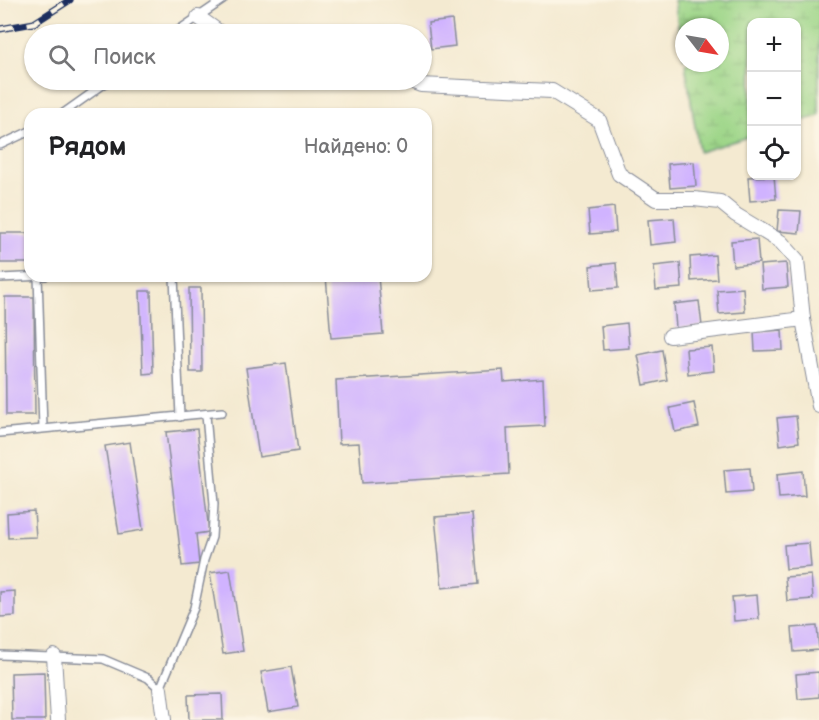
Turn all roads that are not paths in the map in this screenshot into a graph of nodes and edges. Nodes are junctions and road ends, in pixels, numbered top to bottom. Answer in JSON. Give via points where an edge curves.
{"nodes":[{"id":1,"x":223,"y":0,"type":"edge"},
{"id":2,"x":198,"y":16,"type":"junction"},
{"id":3,"x":187,"y":24,"type":"edge"},
{"id":4,"x":209,"y":24,"type":"edge"},
{"id":5,"x":432,"y":86,"type":"edge"},
{"id":6,"x":96,"y":90,"type":"edge"},
{"id":7,"x":70,"y":108,"type":"edge"},
{"id":8,"x":24,"y":134,"type":"edge"},
{"id":9,"x":0,"y":145,"type":"edge"},
{"id":10,"x":24,"y":277,"type":"edge"},
{"id":11,"x":0,"y":278,"type":"edge"},
{"id":12,"x":38,"y":282,"type":"edge"},
{"id":13,"x":174,"y":282,"type":"edge"},
{"id":14,"x":803,"y":319,"type":"junction"},
{"id":15,"x":670,"y":336,"type":"dead end"},
{"id":16,"x":819,"y":406,"type":"edge"},
{"id":17,"x":222,"y":412,"type":"dead end"},
{"id":18,"x":206,"y":415,"type":"junction"},
{"id":19,"x":180,"y":417,"type":"junction"},
{"id":20,"x":44,"y":428,"type":"junction"},
{"id":21,"x":0,"y":433,"type":"edge"},
{"id":22,"x":0,"y":654,"type":"edge"},
{"id":23,"x":54,"y":656,"type":"junction"},
{"id":24,"x":160,"y":689,"type":"junction"},
{"id":25,"x":58,"y":720,"type":"edge"},
{"id":26,"x":164,"y":720,"type":"edge"}],
"edges":[{"from":1,"to":2,"type":"lane"},
{"from":2,"to":3,"type":"lane"},
{"from":2,"to":4,"type":"street"},
{"from":5,"to":14,"type":"street","via":[[552,91],[599,120],[619,174],[656,199],[720,202],[781,242],[797,260]]},
{"from":6,"to":7,"type":"lane"},
{"from":8,"to":9,"type":"lane"},
{"from":10,"to":11,"type":"lane"},
{"from":12,"to":20,"type":"lane"},
{"from":13,"to":19,"type":"lane"},
{"from":14,"to":15,"type":"street"},
{"from":14,"to":16,"type":"street"},
{"from":17,"to":18,"type":"lane"},
{"from":18,"to":19,"type":"lane"},
{"from":18,"to":24,"type":"lane","via":[[214,504],[212,537],[194,608]]},
{"from":19,"to":20,"type":"lane"},
{"from":20,"to":21,"type":"lane"},
{"from":22,"to":23,"type":"lane"},
{"from":23,"to":24,"type":"lane","via":[[103,659],[148,678]]},
{"from":23,"to":25,"type":"street"},
{"from":24,"to":26,"type":"street"}]}
